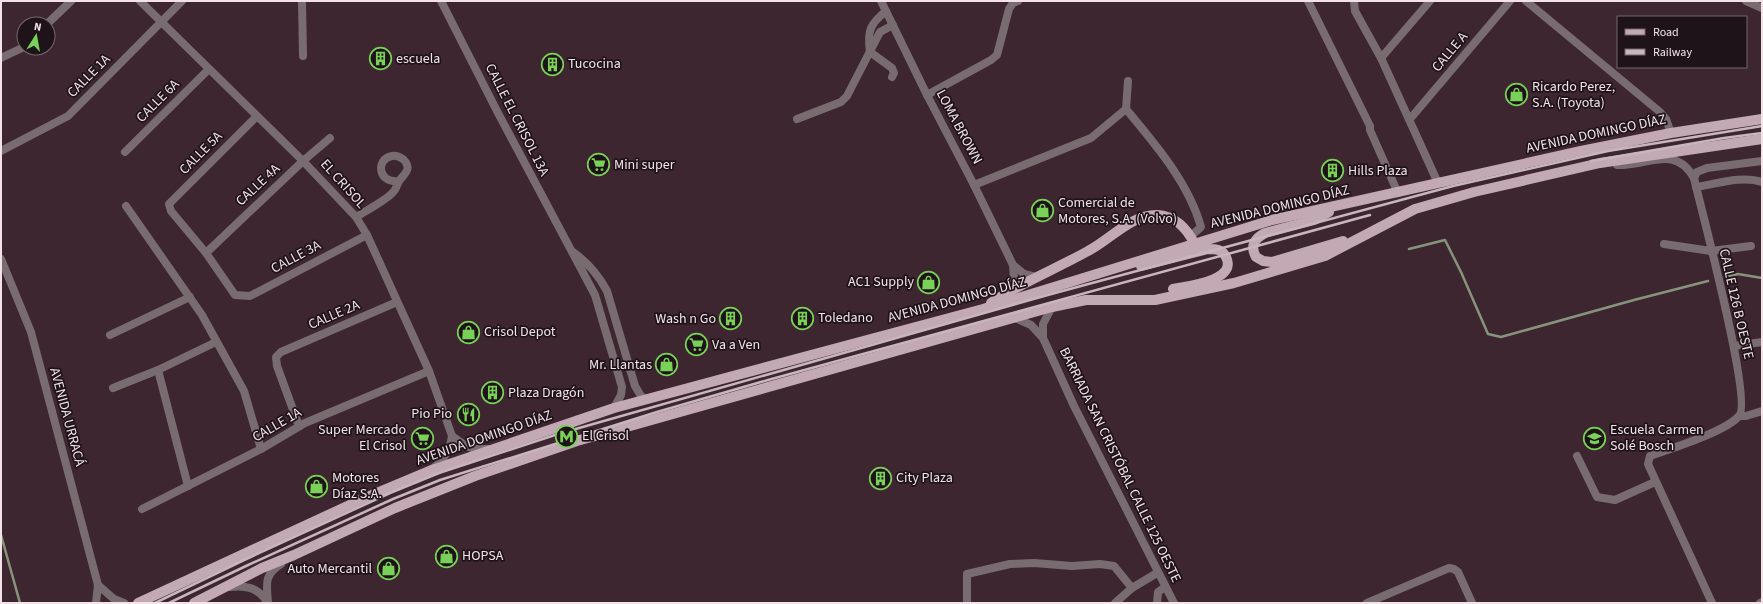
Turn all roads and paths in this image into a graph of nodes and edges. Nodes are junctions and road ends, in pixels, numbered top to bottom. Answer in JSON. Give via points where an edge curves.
{"nodes":[{"id":1,"x":71,"y":1,"type":"edge"},
{"id":2,"x":140,"y":1,"type":"edge"},
{"id":3,"x":182,"y":1,"type":"edge"},
{"id":4,"x":302,"y":1,"type":"edge"},
{"id":5,"x":441,"y":1,"type":"edge"},
{"id":6,"x":881,"y":1,"type":"edge"},
{"id":7,"x":1018,"y":1,"type":"edge"},
{"id":8,"x":1308,"y":1,"type":"edge"},
{"id":9,"x":1354,"y":1,"type":"edge"},
{"id":10,"x":1430,"y":1,"type":"edge"},
{"id":11,"x":1510,"y":1,"type":"edge"},
{"id":12,"x":1526,"y":1,"type":"edge"},
{"id":13,"x":1746,"y":1,"type":"edge"},
{"id":14,"x":1762,"y":8,"type":"edge"},
{"id":15,"x":886,"y":11,"type":"junction"},
{"id":16,"x":55,"y":16,"type":"edge"},
{"id":17,"x":161,"y":21,"type":"junction"},
{"id":18,"x":893,"y":25,"type":"junction"},
{"id":19,"x":16,"y":51,"type":"edge"},
{"id":20,"x":870,"y":52,"type":"junction"},
{"id":21,"x":303,"y":56,"type":"dead end"},
{"id":22,"x":1,"y":58,"type":"edge"},
{"id":23,"x":1381,"y":58,"type":"junction"},
{"id":24,"x":209,"y":69,"type":"junction"},
{"id":25,"x":892,"y":77,"type":"dead end"},
{"id":26,"x":1128,"y":81,"type":"dead end"},
{"id":27,"x":927,"y":94,"type":"junction"},
{"id":28,"x":1126,"y":109,"type":"junction"},
{"id":29,"x":257,"y":116,"type":"junction"},
{"id":30,"x":797,"y":119,"type":"dead end"},
{"id":31,"x":1410,"y":119,"type":"junction"},
{"id":32,"x":1762,"y":119,"type":"edge"},
{"id":33,"x":1671,"y":133,"type":"junction"},
{"id":34,"x":330,"y":138,"type":"dead end"},
{"id":35,"x":1762,"y":139,"type":"edge"},
{"id":36,"x":1,"y":151,"type":"edge"},
{"id":37,"x":125,"y":152,"type":"dead end"},
{"id":38,"x":303,"y":161,"type":"junction"},
{"id":39,"x":1762,"y":161,"type":"edge"},
{"id":40,"x":1600,"y":163,"type":"junction"},
{"id":41,"x":1694,"y":178,"type":"junction"},
{"id":42,"x":1760,"y":180,"type":"edge"},
{"id":43,"x":399,"y":181,"type":"dead end"},
{"id":44,"x":1438,"y":182,"type":"junction"},
{"id":45,"x":974,"y":185,"type":"junction"},
{"id":46,"x":1696,"y":187,"type":"junction"},
{"id":47,"x":1400,"y":192,"type":"junction"},
{"id":48,"x":126,"y":206,"type":"dead end"},
{"id":49,"x":1338,"y":207,"type":"junction"},
{"id":50,"x":356,"y":217,"type":"junction"},
{"id":51,"x":1366,"y":234,"type":"junction"},
{"id":52,"x":367,"y":235,"type":"junction"},
{"id":53,"x":1192,"y":240,"type":"junction"},
{"id":54,"x":1664,"y":244,"type":"dead end"},
{"id":55,"x":1751,"y":246,"type":"dead end"},
{"id":56,"x":571,"y":251,"type":"junction"},
{"id":57,"x":1711,"y":251,"type":"junction"},
{"id":58,"x":206,"y":253,"type":"junction"},
{"id":59,"x":1,"y":259,"type":"edge"},
{"id":60,"x":1013,"y":265,"type":"junction"},
{"id":61,"x":1096,"y":275,"type":"junction"},
{"id":62,"x":1036,"y":277,"type":"junction"},
{"id":63,"x":1008,"y":292,"type":"junction"},
{"id":64,"x":190,"y":297,"type":"junction"},
{"id":65,"x":1124,"y":300,"type":"junction"},
{"id":66,"x":398,"y":302,"type":"junction"},
{"id":67,"x":1052,"y":307,"type":"junction"},
{"id":68,"x":983,"y":309,"type":"junction"},
{"id":69,"x":1013,"y":317,"type":"junction"},
{"id":70,"x":110,"y":335,"type":"dead end"},
{"id":71,"x":1043,"y":338,"type":"junction"},
{"id":72,"x":216,"y":342,"type":"junction"},
{"id":73,"x":1762,"y":342,"type":"edge"},
{"id":74,"x":624,"y":345,"type":"junction"},
{"id":75,"x":1734,"y":346,"type":"junction"},
{"id":76,"x":612,"y":349,"type":"junction"},
{"id":77,"x":158,"y":370,"type":"junction"},
{"id":78,"x":428,"y":371,"type":"junction"},
{"id":79,"x":113,"y":388,"type":"dead end"},
{"id":80,"x":645,"y":399,"type":"junction"},
{"id":81,"x":614,"y":408,"type":"junction"},
{"id":82,"x":1762,"y":412,"type":"edge"},
{"id":83,"x":1740,"y":416,"type":"junction"},
{"id":84,"x":300,"y":426,"type":"junction"},
{"id":85,"x":452,"y":436,"type":"junction"},
{"id":86,"x":261,"y":449,"type":"junction"},
{"id":87,"x":493,"y":449,"type":"junction"},
{"id":88,"x":1577,"y":456,"type":"dead end"},
{"id":89,"x":429,"y":471,"type":"junction"},
{"id":90,"x":1655,"y":482,"type":"junction"},
{"id":91,"x":188,"y":486,"type":"junction"},
{"id":92,"x":142,"y":509,"type":"dead end"},
{"id":93,"x":294,"y":555,"type":"junction"},
{"id":94,"x":1157,"y":573,"type":"junction"},
{"id":95,"x":98,"y":585,"type":"junction"},
{"id":96,"x":1164,"y":586,"type":"junction"},
{"id":97,"x":224,"y":587,"type":"junction"},
{"id":98,"x":1132,"y":588,"type":"junction"},
{"id":99,"x":96,"y":603,"type":"edge"},
{"id":100,"x":124,"y":603,"type":"edge"},
{"id":101,"x":138,"y":603,"type":"edge"},
{"id":102,"x":194,"y":603,"type":"edge"},
{"id":103,"x":268,"y":603,"type":"edge"},
{"id":104,"x":967,"y":603,"type":"edge"},
{"id":105,"x":1115,"y":603,"type":"edge"},
{"id":106,"x":1157,"y":603,"type":"edge"},
{"id":107,"x":1174,"y":603,"type":"edge"},
{"id":108,"x":1366,"y":603,"type":"edge"},
{"id":109,"x":1472,"y":603,"type":"edge"},
{"id":110,"x":1712,"y":603,"type":"edge"}],
"edges":[{"from":1,"to":16,"type":"street"},
{"from":2,"to":17,"type":"street","name":"EL CRISOL"},
{"from":3,"to":17,"type":"street","name":"CALLE 1A"},
{"from":4,"to":21,"type":"street"},
{"from":5,"to":56,"type":"street","name":"CALLE EL CRISOL 13A"},
{"from":6,"to":15,"type":"street","name":"LOMA BROWN"},
{"from":7,"to":27,"type":"street","via":[[1012,3],[1008,9],[997,55]]},
{"from":8,"to":47,"type":"street","via":[[1370,126],[1374,127]]},
{"from":9,"to":23,"type":"street","via":[[1355,11]]},
{"from":10,"to":23,"type":"street"},
{"from":11,"to":31,"type":"street","name":"CALLE A"},
{"from":12,"to":33,"type":"street","via":[[1660,112],[1666,119]]},
{"from":13,"to":14,"type":"street"},
{"from":15,"to":18,"type":"street","name":"LOMA BROWN"},
{"from":15,"to":20,"type":"street","via":[[869,31]]},
{"from":17,"to":24,"type":"street","name":"EL CRISOL"},
{"from":17,"to":36,"type":"street","name":"CALLE 1A","via":[[68,116]]},
{"from":18,"to":20,"type":"street","via":[[880,32]]},
{"from":18,"to":27,"type":"street","name":"LOMA BROWN"},
{"from":19,"to":22,"type":"street"},
{"from":20,"to":25,"type":"street","via":[[892,68]]},
{"from":20,"to":30,"type":"street","via":[[847,96],[841,102]]},
{"from":23,"to":31,"type":"street"},
{"from":24,"to":29,"type":"street","name":"EL CRISOL"},
{"from":24,"to":37,"type":"street","name":"CALLE 6A"},
{"from":26,"to":28,"type":"street"},
{"from":27,"to":45,"type":"street","name":"LOMA BROWN"},
{"from":28,"to":45,"type":"street","via":[[1091,138]]},
{"from":28,"to":53,"type":"street","via":[[1169,162],[1197,212],[1201,227]]},
{"from":29,"to":38,"type":"street","name":"EL CRISOL"},
{"from":29,"to":58,"type":"street","name":"CALLE 5A","via":[[169,204],[171,211]]},
{"from":31,"to":44,"type":"street"},
{"from":32,"to":33,"type":"main road","name":"AVENIDA DOMINGO DÍAZ"},
{"from":33,"to":44,"type":"main road","name":"AVENIDA DOMINGO DÍAZ"},
{"from":34,"to":38,"type":"street","name":"CALLE 4A"},
{"from":35,"to":40,"type":"main road"},
{"from":38,"to":50,"type":"street","name":"EL CRISOL"},
{"from":38,"to":58,"type":"street","name":"CALLE 4A"},
{"from":39,"to":41,"type":"street","via":[[1707,168],[1697,172]]},
{"from":40,"to":41,"type":"street","name":"CALLE 126 B OESTE","via":[[1620,165],[1672,160],[1684,164]]},
{"from":40,"to":51,"type":"main road","via":[[1474,192],[1415,210]]},
{"from":41,"to":46,"type":"street","name":"CALLE 126 B OESTE"},
{"from":42,"to":46,"type":"street","via":[[1728,181]]},
{"from":43,"to":50,"type":"street","via":[[394,192]]},
{"from":44,"to":47,"type":"main road","name":"AVENIDA DOMINGO DÍAZ"},
{"from":45,"to":60,"type":"street","name":"LOMA BROWN"},
{"from":46,"to":57,"type":"street","name":"CALLE 126 B OESTE"},
{"from":47,"to":49,"type":"main road","name":"AVENIDA DOMINGO DÍAZ"},
{"from":48,"to":64,"type":"street"},
{"from":49,"to":51,"type":"main road","via":[[1314,220],[1258,237],[1253,243],[1256,257],[1272,262]]},
{"from":49,"to":53,"type":"main road","name":"AVENIDA DOMINGO DÍAZ"},
{"from":50,"to":52,"type":"street","name":"EL CRISOL"},
{"from":51,"to":65,"type":"main road","via":[[1325,256],[1234,283],[1155,300]]},
{"from":52,"to":58,"type":"street","name":"CALLE 3A","via":[[250,296],[235,295]]},
{"from":52,"to":66,"type":"street","name":"EL CRISOL"},
{"from":53,"to":61,"type":"main road","name":"AVENIDA DOMINGO DÍAZ"},
{"from":53,"to":62,"type":"main road","via":[[1181,224],[1172,219],[1158,215],[1145,217],[1116,232],[1090,250]]},
{"from":54,"to":57,"type":"street"},
{"from":55,"to":57,"type":"street"},
{"from":56,"to":74,"type":"street","name":"CALLE EL CRISOL 13A","via":[[602,281],[610,298]]},
{"from":56,"to":76,"type":"street","name":"CALLE EL CRISOL 13A","via":[[595,295]]},
{"from":57,"to":75,"type":"street","name":"CALLE 126 B OESTE"},
{"from":59,"to":95,"type":"street","name":"AVENIDA URRACÁ","via":[[32,332]]},
{"from":60,"to":62,"type":"street","via":[[1024,274]]},
{"from":60,"to":63,"type":"street","via":[[1014,279]]},
{"from":61,"to":65,"type":"main road","via":[[1157,263],[1208,249],[1224,252],[1228,260],[1228,269],[1215,279]]},
{"from":61,"to":68,"type":"main road","name":"AVENIDA DOMINGO DÍAZ"},
{"from":62,"to":63,"type":"main road"},
{"from":63,"to":68,"type":"main road"},
{"from":64,"to":70,"type":"street"},
{"from":64,"to":72,"type":"street"},
{"from":65,"to":67,"type":"main road","via":[[1086,300]]},
{"from":66,"to":78,"type":"street","name":"EL CRISOL"},
{"from":66,"to":84,"type":"street","name":"CALLE 2A","via":[[281,352],[276,357],[277,366]]},
{"from":67,"to":69,"type":"main road"},
{"from":67,"to":71,"type":"street","name":"BARRIADA SAN CRISTÓBAL CALLE 125 OESTE","via":[[1043,324]]},
{"from":68,"to":80,"type":"main road","name":"AVENIDA DOMINGO DÍAZ"},
{"from":69,"to":71,"type":"street","name":"BARRIADA SAN CRISTÓBAL CALLE 125 OESTE","via":[[1031,325]]},
{"from":69,"to":93,"type":"main road","via":[[577,441],[475,476],[395,508]]},
{"from":71,"to":94,"type":"street","name":"BARRIADA SAN CRISTÓBAL CALLE 125 OESTE"},
{"from":72,"to":77,"type":"street"},
{"from":72,"to":86,"type":"street","via":[[244,392]]},
{"from":73,"to":75,"type":"street"},
{"from":74,"to":76,"type":"street"},
{"from":74,"to":80,"type":"street","name":"CALLE EL CRISOL 13A","via":[[635,386],[640,396]]},
{"from":75,"to":83,"type":"street","name":"CALLE 126 B OESTE","via":[[1741,392]]},
{"from":76,"to":81,"type":"street","name":"CALLE EL CRISOL 13A","via":[[622,386],[621,395]]},
{"from":77,"to":79,"type":"street"},
{"from":77,"to":91,"type":"street"},
{"from":78,"to":84,"type":"street","name":"CALLE 1A"},
{"from":78,"to":85,"type":"street","name":"EL CRISOL"},
{"from":80,"to":81,"type":"main road","name":"AVENIDA DOMINGO DÍAZ"},
{"from":81,"to":87,"type":"main road","name":"AVENIDA DOMINGO DÍAZ"},
{"from":82,"to":83,"type":"street"},
{"from":83,"to":90,"type":"street","via":[[1722,428],[1650,456],[1648,464]]},
{"from":84,"to":86,"type":"street","name":"CALLE 1A"},
{"from":85,"to":87,"type":"street","via":[[475,449]]},
{"from":85,"to":89,"type":"street","via":[[442,460]]},
{"from":86,"to":91,"type":"street","name":"CALLE 1A"},
{"from":87,"to":89,"type":"main road","name":"AVENIDA DOMINGO DÍAZ"},
{"from":88,"to":90,"type":"street","via":[[1597,497],[1615,500]]},
{"from":89,"to":101,"type":"main road","name":"AVENIDA DOMINGO DÍAZ"},
{"from":90,"to":110,"type":"street"},
{"from":91,"to":92,"type":"street","name":"CALLE 1A"},
{"from":93,"to":97,"type":"main road"},
{"from":93,"to":103,"type":"street","via":[[272,569],[266,583]]},
{"from":94,"to":96,"type":"street","name":"BARRIADA SAN CRISTÓBAL CALLE 125 OESTE"},
{"from":94,"to":98,"type":"street"},
{"from":95,"to":99,"type":"street","name":"AVENIDA URRACÁ"},
{"from":95,"to":100,"type":"street","via":[[114,599]]},
{"from":96,"to":106,"type":"street","via":[[1158,592]]},
{"from":96,"to":107,"type":"street","name":"BARRIADA SAN CRISTÓBAL CALLE 125 OESTE"},
{"from":97,"to":102,"type":"main road"},
{"from":97,"to":103,"type":"street","via":[[251,588]]},
{"from":98,"to":104,"type":"street","via":[[1114,566],[1010,564],[967,574]]},
{"from":98,"to":105,"type":"street"},
{"from":108,"to":109,"type":"street","via":[[1449,568],[1458,572]]}]}
